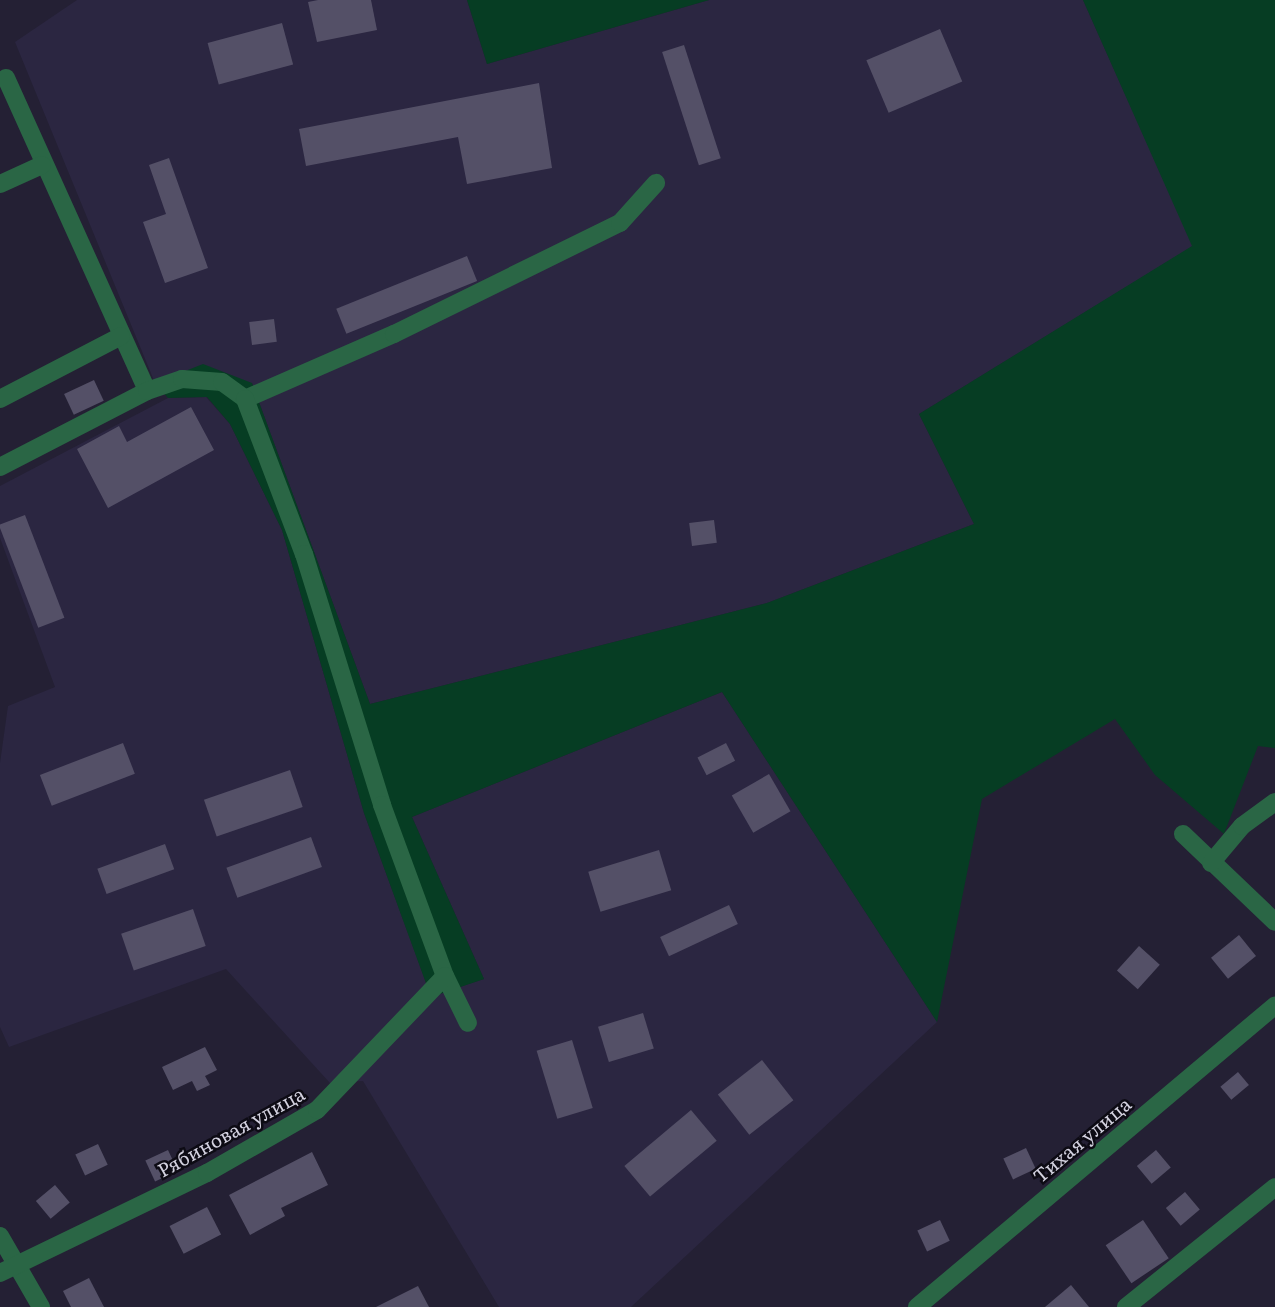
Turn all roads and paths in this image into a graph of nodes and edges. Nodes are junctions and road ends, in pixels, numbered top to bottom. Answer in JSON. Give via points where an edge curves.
{"nodes":[{"id":1,"x":6,"y":78,"type":"dead end"},
{"id":2,"x":42,"y":165,"type":"junction"},
{"id":3,"x":656,"y":183,"type":"dead end"},
{"id":4,"x":0,"y":184,"type":"edge"},
{"id":5,"x":121,"y":336,"type":"junction"},
{"id":6,"x":146,"y":391,"type":"junction"},
{"id":7,"x":0,"y":398,"type":"edge"},
{"id":8,"x":245,"y":399,"type":"junction"},
{"id":9,"x":0,"y":467,"type":"edge"},
{"id":10,"x":1275,"y":802,"type":"edge"},
{"id":11,"x":1183,"y":834,"type":"dead end"},
{"id":12,"x":1211,"y":863,"type":"junction"},
{"id":13,"x":1275,"y":922,"type":"edge"},
{"id":14,"x":445,"y":976,"type":"junction"},
{"id":15,"x":1275,"y":1006,"type":"edge"},
{"id":16,"x":468,"y":1023,"type":"dead end"},
{"id":17,"x":1275,"y":1187,"type":"edge"},
{"id":18,"x":0,"y":1236,"type":"edge"},
{"id":19,"x":17,"y":1264,"type":"junction"},
{"id":20,"x":0,"y":1273,"type":"edge"},
{"id":21,"x":41,"y":1307,"type":"edge"},
{"id":22,"x":917,"y":1307,"type":"edge"},
{"id":23,"x":1126,"y":1307,"type":"edge"}],
"edges":[{"from":1,"to":2,"type":"street"},
{"from":2,"to":4,"type":"street"},
{"from":2,"to":5,"type":"street"},
{"from":3,"to":8,"type":"street","via":[[620,223],[394,334]]},
{"from":5,"to":6,"type":"street"},
{"from":5,"to":7,"type":"street"},
{"from":6,"to":8,"type":"street","via":[[182,379],[222,382]]},
{"from":6,"to":9,"type":"street"},
{"from":8,"to":14,"type":"street","via":[[304,554],[382,805]]},
{"from":10,"to":12,"type":"street","via":[[1242,826]]},
{"from":11,"to":12,"type":"street"},
{"from":12,"to":13,"type":"street"},
{"from":14,"to":16,"type":"street"},
{"from":14,"to":19,"type":"street","name":"Рябиновая улица","via":[[317,1110],[207,1173]]},
{"from":15,"to":22,"type":"street","name":"Тихая улица"},
{"from":17,"to":23,"type":"street"},
{"from":18,"to":19,"type":"street"},
{"from":19,"to":20,"type":"street","name":"Рябиновая улица"},
{"from":19,"to":21,"type":"street"}]}
